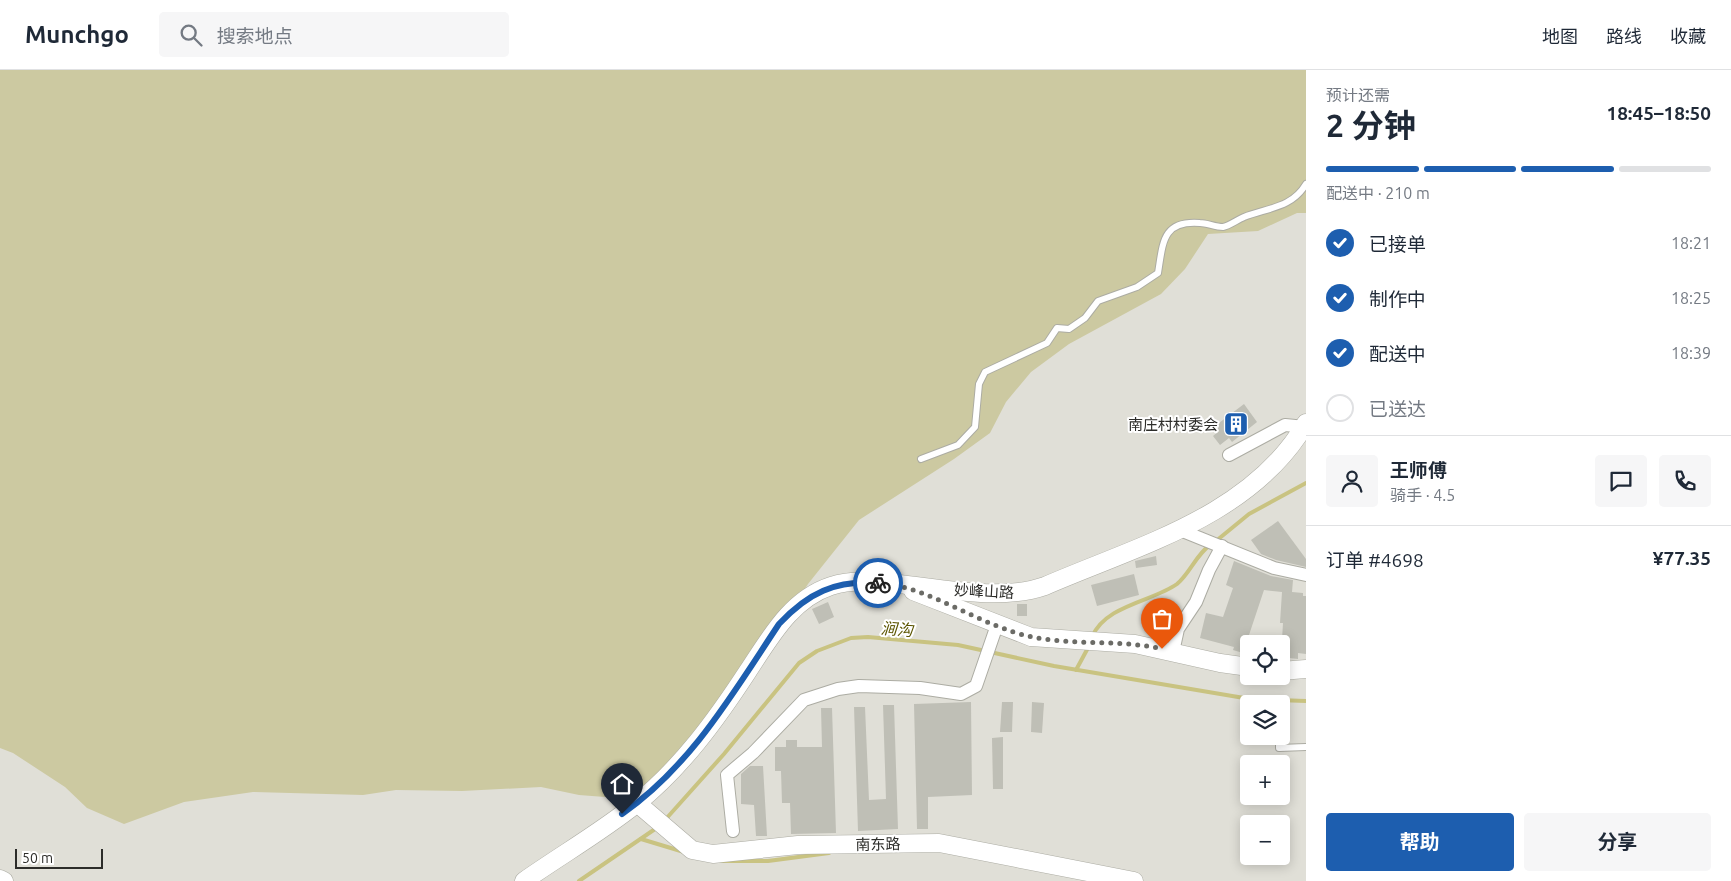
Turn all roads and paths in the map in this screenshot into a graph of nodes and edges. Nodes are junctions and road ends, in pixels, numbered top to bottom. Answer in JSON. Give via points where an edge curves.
{"nodes":[{"id":1,"x":1306,"y":184,"type":"edge"},
{"id":2,"x":1305,"y":426,"type":"edge"},
{"id":3,"x":1229,"y":455,"type":"dead end"},
{"id":4,"x":921,"y":458,"type":"dead end"},
{"id":5,"x":1180,"y":530,"type":"junction"},
{"id":6,"x":1217,"y":544,"type":"junction"},
{"id":7,"x":1306,"y":574,"type":"edge"},
{"id":8,"x":888,"y":583,"type":"junction"},
{"id":9,"x":997,"y":626,"type":"junction"},
{"id":10,"x":1173,"y":652,"type":"junction"},
{"id":11,"x":1240,"y":665,"type":"edge"},
{"id":12,"x":1306,"y":669,"type":"edge"},
{"id":13,"x":1290,"y":670,"type":"edge"},
{"id":14,"x":1279,"y":745,"type":"edge"},
{"id":15,"x":1306,"y":747,"type":"edge"},
{"id":16,"x":637,"y":803,"type":"junction"},
{"id":17,"x":733,"y":831,"type":"dead end"},
{"id":18,"x":0,"y":879,"type":"edge"},
{"id":19,"x":4,"y":881,"type":"edge"},
{"id":20,"x":524,"y":881,"type":"edge"},
{"id":21,"x":1134,"y":881,"type":"edge"}],
"edges":[{"from":1,"to":4,"type":"lane","via":[[1291,201],[1245,216],[1224,227],[1186,222],[1172,228],[1164,238],[1158,273],[1137,287],[1098,301],[1085,318],[1069,329],[1057,328],[1047,343],[1036,350],[985,372],[979,384],[974,427],[958,444]]},
{"from":2,"to":3,"type":"street","via":[[1285,424]]},
{"from":2,"to":5,"type":"street","name":"妙峰山路","via":[[1270,470],[1220,508]]},
{"from":5,"to":6,"type":"street"},
{"from":5,"to":8,"type":"street","name":"妙峰山路","via":[[1032,591],[1003,594]]},
{"from":6,"to":7,"type":"street","via":[[1274,568]]},
{"from":6,"to":10,"type":"street","via":[[1196,602],[1178,628]]},
{"from":8,"to":9,"type":"street"},
{"from":8,"to":16,"type":"street","name":"妙峰山路","via":[[831,586],[789,614],[779,624],[712,726]]},
{"from":9,"to":10,"type":"street","via":[[1031,637],[1105,642]]},
{"from":9,"to":17,"type":"street","via":[[976,686],[962,694],[920,688],[858,686],[804,700],[727,775]]},
{"from":10,"to":11,"type":"street"},
{"from":12,"to":13,"type":"street"},
{"from":14,"to":15,"type":"lane","via":[[1279,748]]},
{"from":16,"to":20,"type":"street","name":"妙峰山路"},
{"from":16,"to":21,"type":"street","name":"南东路","via":[[692,850],[712,854],[798,845],[939,843]]},
{"from":18,"to":19,"type":"street"}]}
